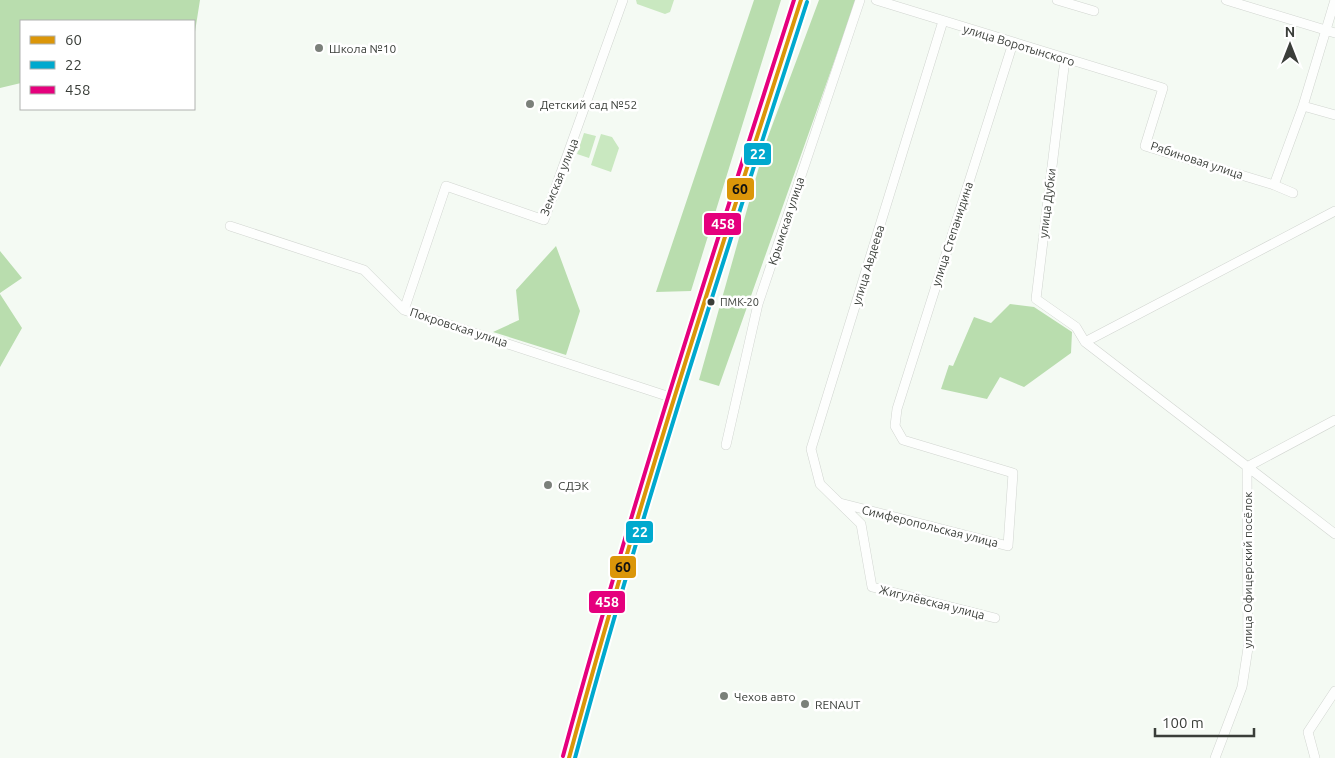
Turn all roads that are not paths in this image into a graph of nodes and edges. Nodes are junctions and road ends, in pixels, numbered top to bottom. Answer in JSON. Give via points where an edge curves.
{"nodes":[{"id":1,"x":623,"y":0,"type":"edge"},
{"id":2,"x":801,"y":0,"type":"edge"},
{"id":3,"x":860,"y":0,"type":"edge"},
{"id":4,"x":876,"y":0,"type":"edge"},
{"id":5,"x":1057,"y":0,"type":"edge"},
{"id":6,"x":1226,"y":0,"type":"edge"},
{"id":7,"x":1335,"y":0,"type":"edge"},
{"id":8,"x":1094,"y":11,"type":"dead end"},
{"id":9,"x":943,"y":21,"type":"junction"},
{"id":10,"x":1330,"y":32,"type":"edge"},
{"id":11,"x":1013,"y":43,"type":"junction"},
{"id":12,"x":1065,"y":59,"type":"junction"},
{"id":13,"x":1163,"y":88,"type":"joint"},
{"id":14,"x":1303,"y":106,"type":"junction"},
{"id":15,"x":1335,"y":115,"type":"edge"},
{"id":16,"x":1274,"y":185,"type":"junction"},
{"id":17,"x":1293,"y":193,"type":"dead end"},
{"id":18,"x":1335,"y":211,"type":"edge"},
{"id":19,"x":230,"y":226,"type":"dead end"},
{"id":20,"x":404,"y":310,"type":"junction"},
{"id":21,"x":1076,"y":328,"type":"joint"},
{"id":22,"x":1085,"y":342,"type":"junction"},
{"id":23,"x":672,"y":398,"type":"junction"},
{"id":24,"x":1335,"y":420,"type":"edge"},
{"id":25,"x":726,"y":445,"type":"dead end"},
{"id":26,"x":1248,"y":467,"type":"junction"},
{"id":27,"x":1013,"y":473,"type":"joint"},
{"id":28,"x":840,"y":503,"type":"junction"},
{"id":29,"x":1335,"y":534,"type":"edge"},
{"id":30,"x":995,"y":618,"type":"dead end"},
{"id":31,"x":1335,"y":690,"type":"edge"},
{"id":32,"x":570,"y":758,"type":"edge"},
{"id":33,"x":1215,"y":758,"type":"edge"},
{"id":34,"x":1315,"y":758,"type":"edge"}],
"edges":[{"from":1,"to":20,"type":"street","name":"Земская улица","via":[[544,220],[446,186]]},
{"from":2,"to":23,"type":"main road"},
{"from":3,"to":25,"type":"street","name":"Крымская улица","via":[[758,304]]},
{"from":4,"to":9,"type":"street","name":"улица Воротынского"},
{"from":5,"to":8,"type":"street"},
{"from":6,"to":10,"type":"street"},
{"from":7,"to":10,"type":"street"},
{"from":9,"to":11,"type":"street","name":"улица Воротынского"},
{"from":9,"to":28,"type":"street","name":"улица Авдеева","via":[[811,449],[820,484]]},
{"from":10,"to":14,"type":"street"},
{"from":11,"to":12,"type":"street","name":"улица Воротынского"},
{"from":11,"to":27,"type":"street","name":"улица Степанидина","via":[[897,409],[895,426],[902,440]]},
{"from":12,"to":13,"type":"street","name":"улица Воротынского"},
{"from":12,"to":21,"type":"street","name":"улица Дубки","via":[[1036,299]]},
{"from":13,"to":16,"type":"street","name":"Рябиновая улица","via":[[1145,146]]},
{"from":14,"to":15,"type":"street"},
{"from":14,"to":16,"type":"street"},
{"from":16,"to":17,"type":"street","name":"Рябиновая улица"},
{"from":18,"to":22,"type":"street"},
{"from":19,"to":20,"type":"street","name":"Покровская улица","via":[[364,270]]},
{"from":20,"to":23,"type":"street","name":"Покровская улица"},
{"from":21,"to":22,"type":"street","name":"улица Офицерский посёлок"},
{"from":22,"to":26,"type":"street","name":"улица Офицерский посёлок"},
{"from":23,"to":32,"type":"main road"},
{"from":24,"to":26,"type":"street"},
{"from":26,"to":29,"type":"street","name":"улица Офицерский посёлок"},
{"from":26,"to":33,"type":"street","name":"улица Офицерский посёлок","via":[[1248,648],[1242,687]]},
{"from":27,"to":28,"type":"street","name":"Симферопольская улица","via":[[1008,546]]},
{"from":28,"to":30,"type":"street","name":"Жигулёвская улица","via":[[861,524],[872,587]]},
{"from":31,"to":34,"type":"street","via":[[1308,732]]}]}
